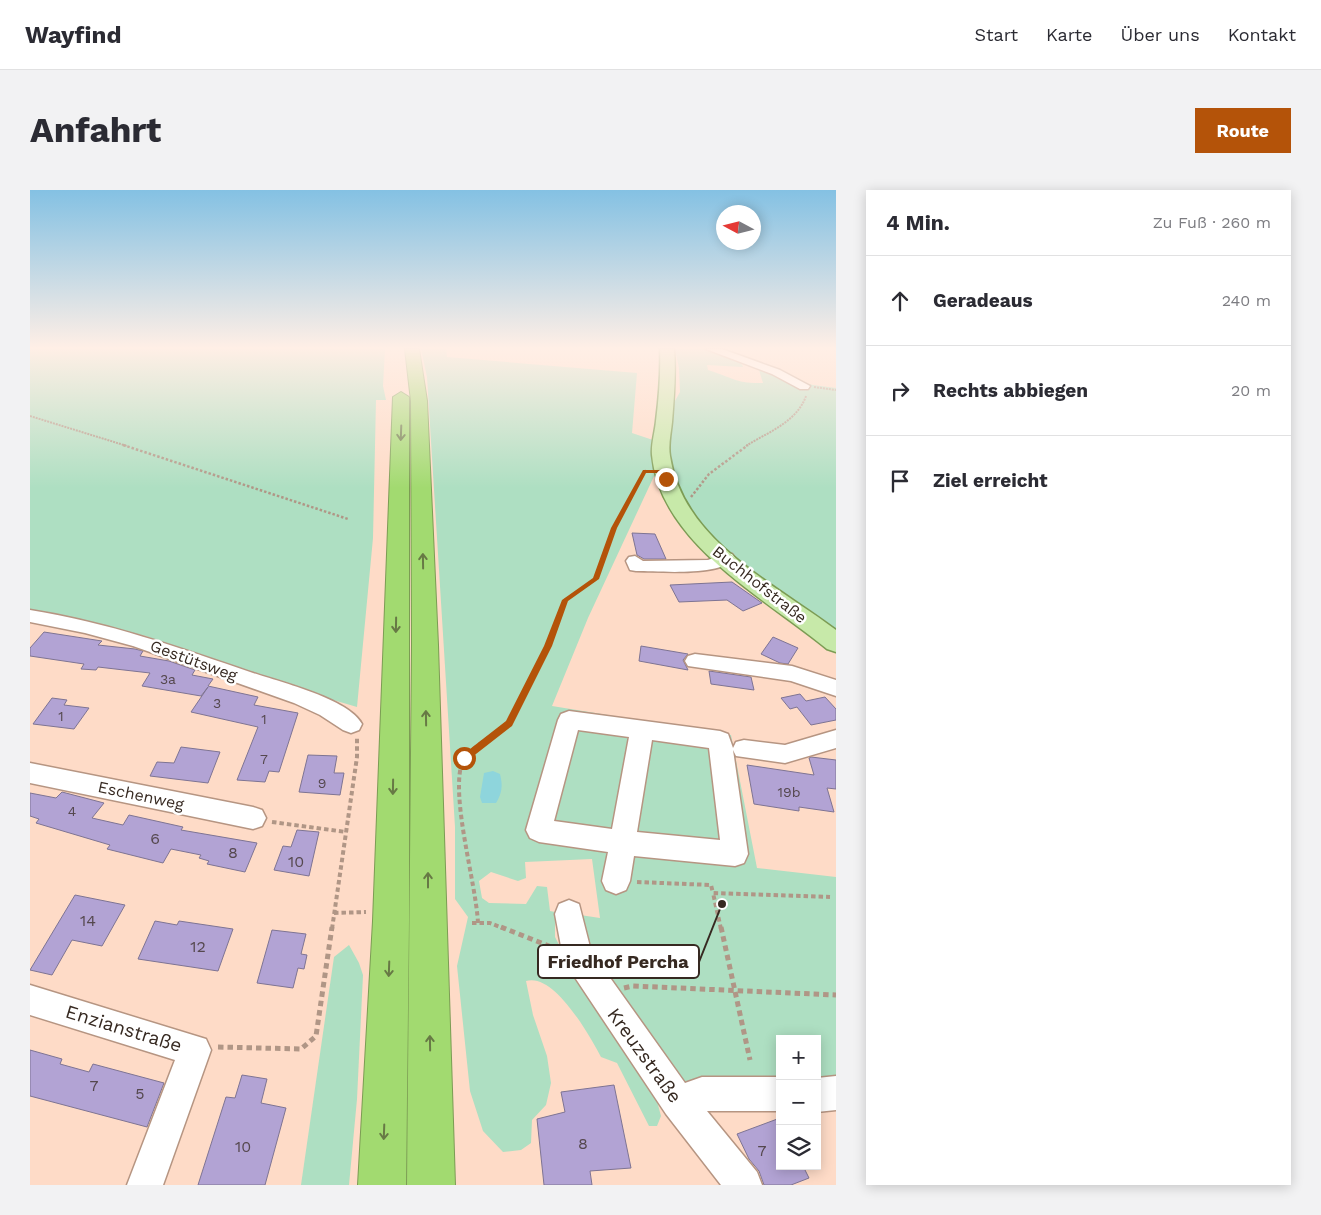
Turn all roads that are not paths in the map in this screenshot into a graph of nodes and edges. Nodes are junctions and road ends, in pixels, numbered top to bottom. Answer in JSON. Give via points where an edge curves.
{"nodes":[{"id":1,"x":402,"y":395,"type":"edge"},
{"id":2,"x":418,"y":395,"type":"edge"},
{"id":3,"x":666,"y":395,"type":"edge"},
{"id":4,"x":726,"y":558,"type":"junction"},
{"id":5,"x":635,"y":561,"type":"dead end"},
{"id":6,"x":34,"y":621,"type":"edge"},
{"id":7,"x":836,"y":643,"type":"edge"},
{"id":8,"x":695,"y":661,"type":"dead end"},
{"id":9,"x":836,"y":688,"type":"edge"},
{"id":10,"x":351,"y":724,"type":"road end"},
{"id":11,"x":642,"y":730,"type":"junction"},
{"id":12,"x":836,"y":739,"type":"edge"},
{"id":13,"x":744,"y":749,"type":"dead end"},
{"id":14,"x":30,"y":773,"type":"edge"},
{"id":15,"x":253,"y":818,"type":"road end"},
{"id":16,"x":624,"y":843,"type":"junction"},
{"id":17,"x":616,"y":881,"type":"road end"},
{"id":18,"x":569,"y":914,"type":"dead end"},
{"id":19,"x":30,"y":1000,"type":"edge"},
{"id":20,"x":836,"y":1092,"type":"edge"},
{"id":21,"x":776,"y":1094,"type":"edge"},
{"id":22,"x":821,"y":1094,"type":"edge"},
{"id":23,"x":678,"y":1102,"type":"junction"},
{"id":24,"x":145,"y":1185,"type":"edge"},
{"id":25,"x":382,"y":1185,"type":"edge"},
{"id":26,"x":431,"y":1185,"type":"edge"},
{"id":27,"x":744,"y":1185,"type":"edge"}],
"edges":[{"from":1,"to":25,"type":"highway","one_way":true},
{"from":26,"to":2,"type":"highway","one_way":true,"via":[[424,586]]},
{"from":3,"to":4,"type":"main road","name":"Buchhofstraße","via":[[661,453],[669,488],[687,520],[711,547]]},
{"from":4,"to":5,"type":"street","via":[[711,566],[636,566]]},
{"from":4,"to":7,"type":"main road","name":"Buchhofstraße"},
{"from":6,"to":10,"type":"street","name":"Gestütsweg","via":[[125,636],[284,692],[340,715]]},
{"from":8,"to":9,"type":"street","via":[[792,674]]},
{"from":11,"to":16,"type":"street"},
{"from":11,"to":16,"type":"street","via":[[569,720],[539,830]]},
{"from":11,"to":16,"type":"street","via":[[720,740],[736,854]]},
{"from":12,"to":13,"type":"street","via":[[785,754]]},
{"from":14,"to":15,"type":"street","name":"Eschenweg"},
{"from":16,"to":17,"type":"street"},
{"from":18,"to":23,"type":"street","name":"Kreuzstraße","via":[[578,957]]},
{"from":19,"to":24,"type":"street","name":"Enzianstraße","via":[[195,1050]]},
{"from":20,"to":22,"type":"street"},
{"from":21,"to":23,"type":"street","via":[[702,1094]]},
{"from":23,"to":27,"type":"street","name":"Kreuzstraße"}]}
